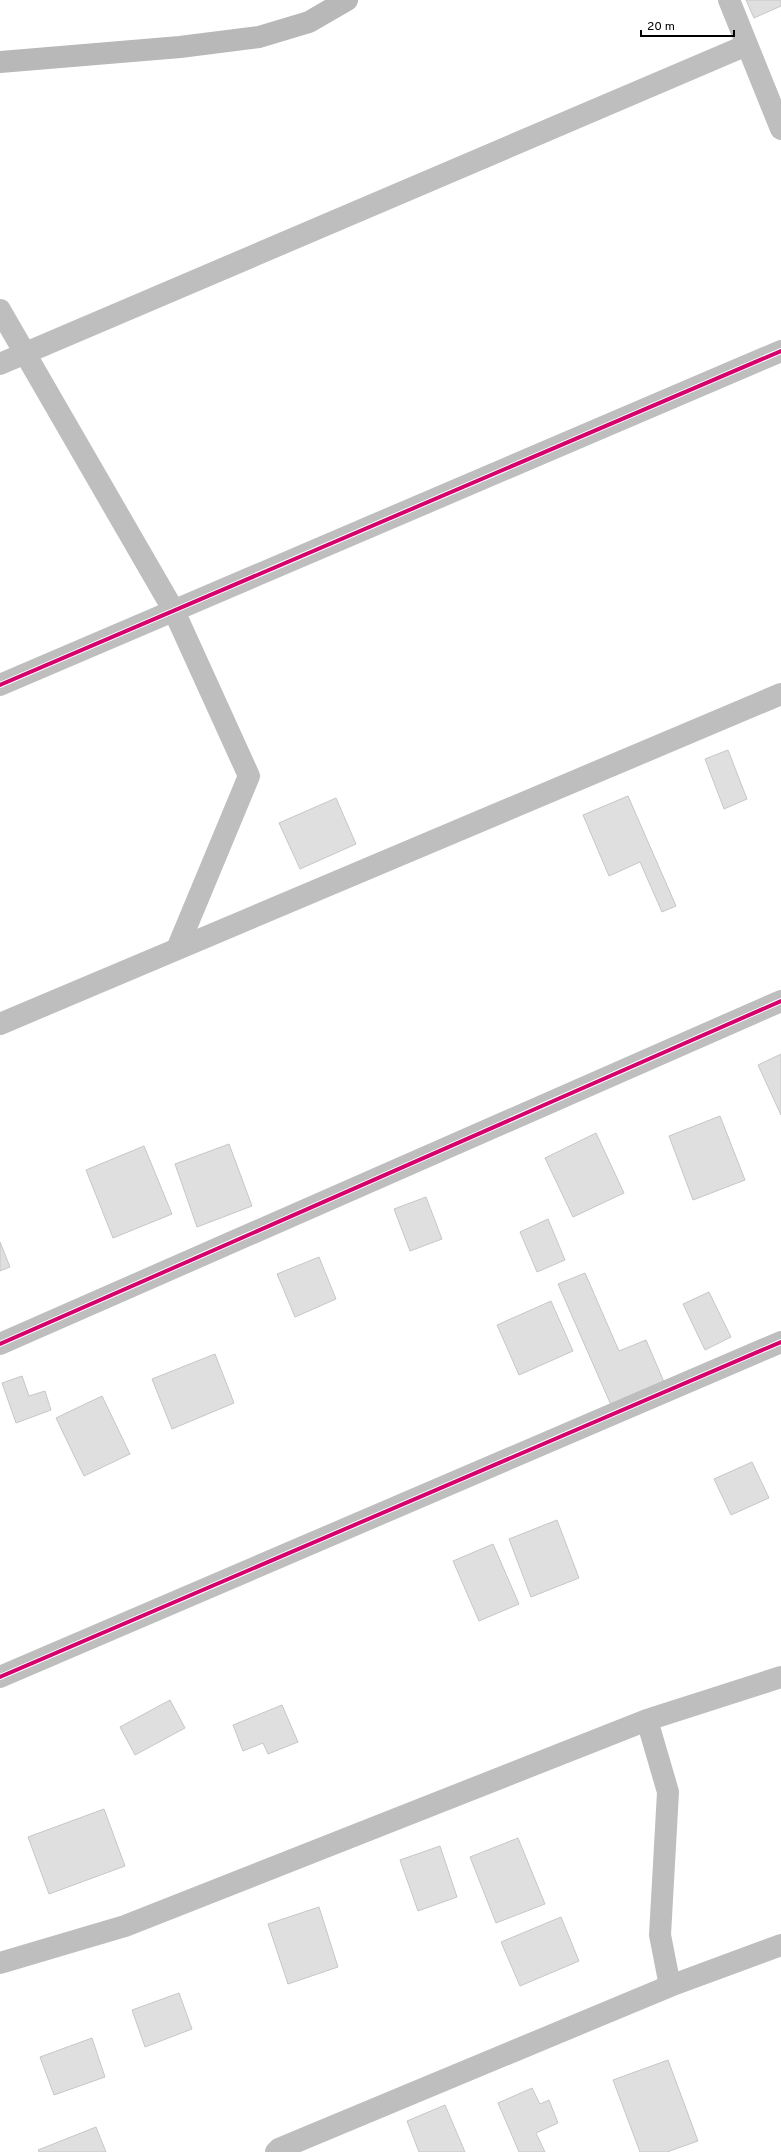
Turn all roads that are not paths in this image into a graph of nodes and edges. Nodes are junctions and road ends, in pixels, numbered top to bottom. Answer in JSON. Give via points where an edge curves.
{"nodes":[{"id":1,"x":347,"y":0,"type":"edge"},
{"id":2,"x":728,"y":0,"type":"edge"},
{"id":3,"x":747,"y":45,"type":"junction"},
{"id":4,"x":0,"y":62,"type":"edge"},
{"id":5,"x":781,"y":129,"type":"edge"},
{"id":6,"x":0,"y":310,"type":"edge"},
{"id":7,"x":781,"y":351,"type":"edge"},
{"id":8,"x":25,"y":353,"type":"junction"},
{"id":9,"x":0,"y":364,"type":"edge"},
{"id":10,"x":174,"y":611,"type":"junction"},
{"id":11,"x":0,"y":685,"type":"edge"},
{"id":12,"x":781,"y":694,"type":"edge"},
{"id":13,"x":177,"y":949,"type":"junction"},
{"id":14,"x":781,"y":1001,"type":"edge"},
{"id":15,"x":0,"y":1024,"type":"edge"},
{"id":16,"x":781,"y":1342,"type":"edge"},
{"id":17,"x":0,"y":1344,"type":"edge"},
{"id":18,"x":0,"y":1677,"type":"edge"},
{"id":19,"x":781,"y":1677,"type":"edge"},
{"id":20,"x":648,"y":1720,"type":"junction"},
{"id":21,"x":781,"y":1945,"type":"edge"},
{"id":22,"x":0,"y":1963,"type":"edge"},
{"id":23,"x":670,"y":1986,"type":"junction"},
{"id":24,"x":276,"y":2152,"type":"edge"}],
"edges":[{"from":1,"to":4,"type":"street","via":[[309,22],[260,37],[180,47]]},
{"from":2,"to":3,"type":"street"},
{"from":3,"to":5,"type":"street"},
{"from":3,"to":8,"type":"street"},
{"from":6,"to":8,"type":"street"},
{"from":7,"to":10,"type":"street"},
{"from":8,"to":9,"type":"street"},
{"from":8,"to":10,"type":"street"},
{"from":10,"to":11,"type":"street"},
{"from":10,"to":13,"type":"street","via":[[249,776]]},
{"from":12,"to":13,"type":"street"},
{"from":13,"to":15,"type":"street"},
{"from":14,"to":17,"type":"street"},
{"from":16,"to":18,"type":"street"},
{"from":19,"to":20,"type":"street"},
{"from":20,"to":22,"type":"street","via":[[125,1926]]},
{"from":20,"to":23,"type":"street","via":[[668,1792],[660,1935]]},
{"from":21,"to":23,"type":"street"},
{"from":23,"to":24,"type":"street"}]}
